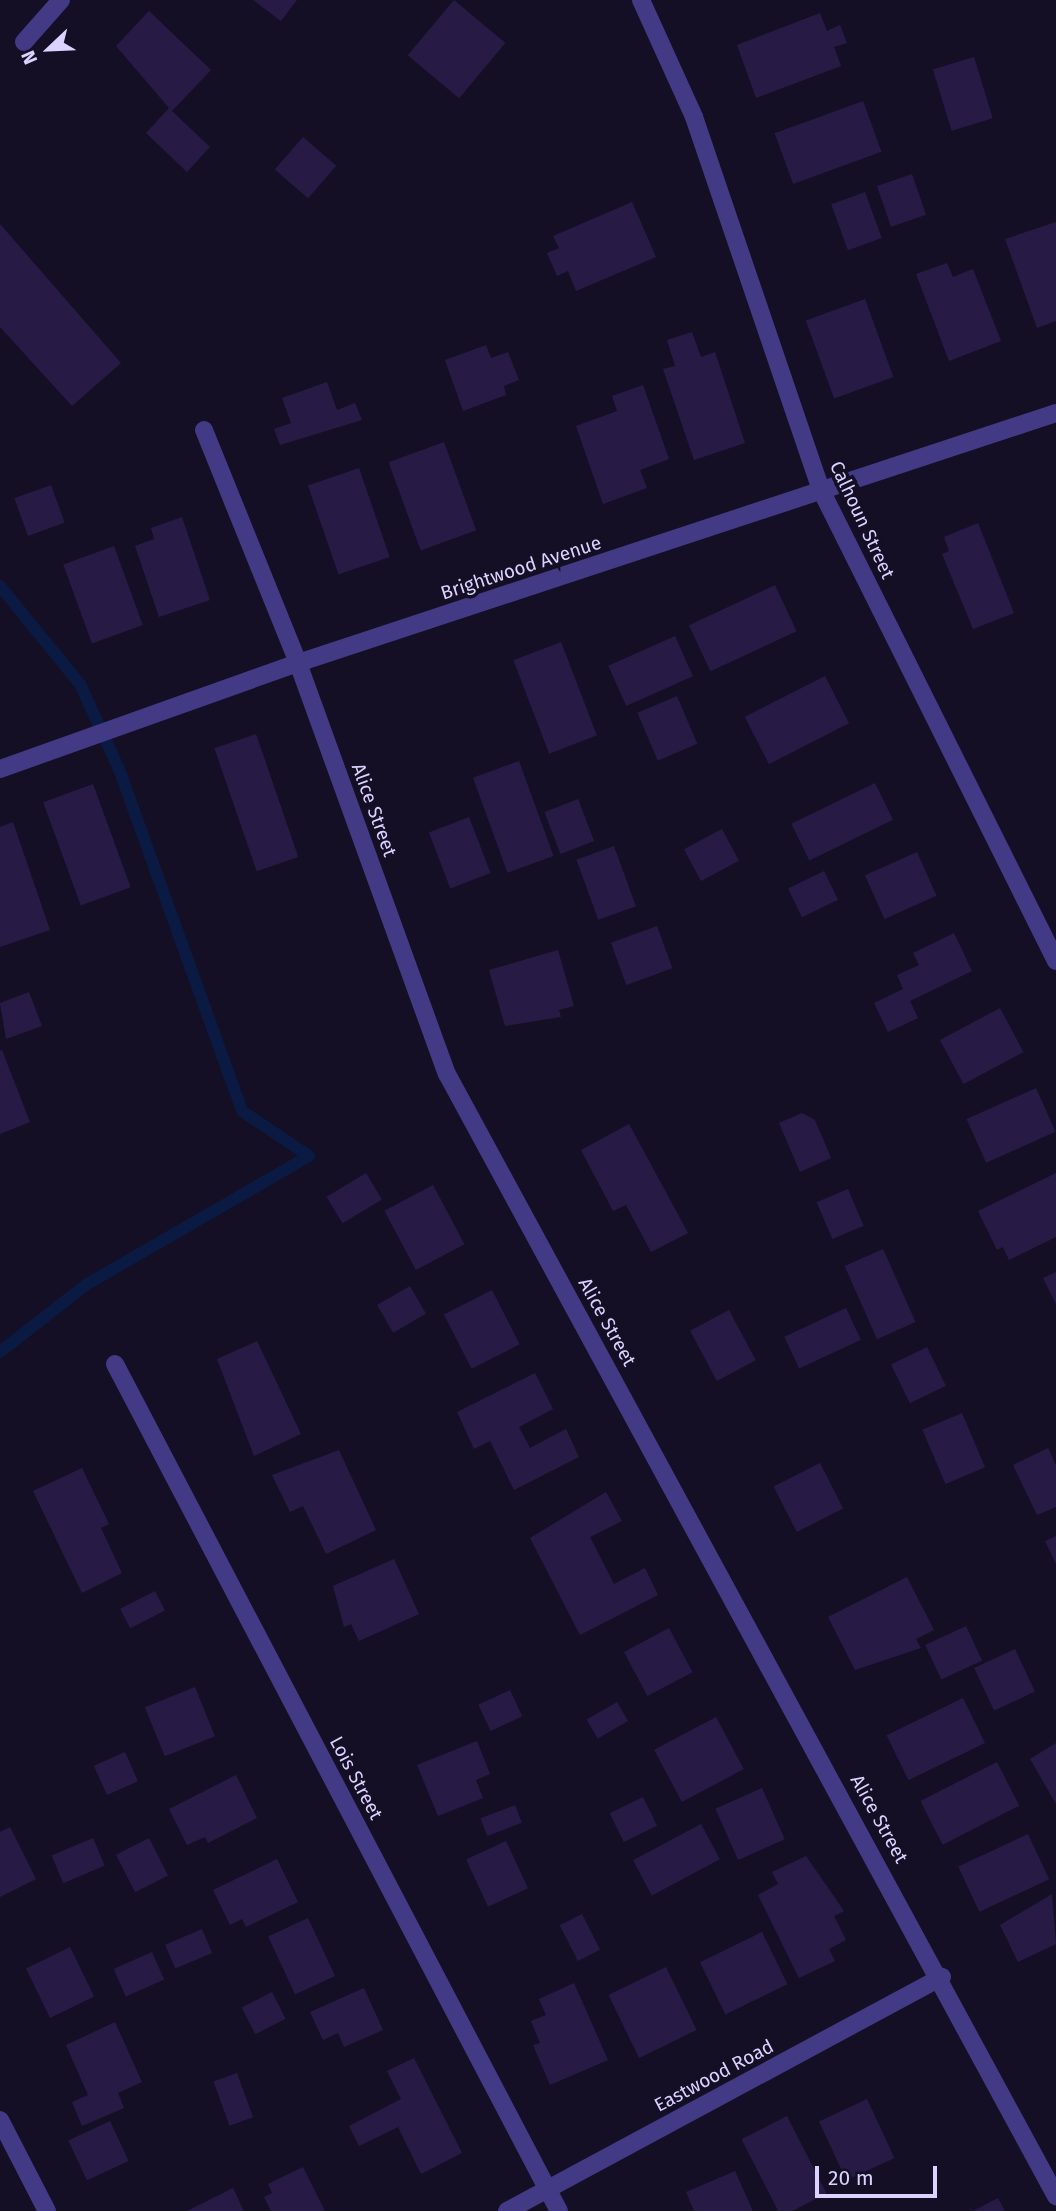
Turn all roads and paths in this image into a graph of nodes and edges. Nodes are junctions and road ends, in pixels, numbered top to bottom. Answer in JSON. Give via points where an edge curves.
{"nodes":[{"id":1,"x":61,"y":0,"type":"edge"},
{"id":2,"x":641,"y":0,"type":"edge"},
{"id":3,"x":24,"y":42,"type":"dead end"},
{"id":4,"x":1056,"y":413,"type":"edge"},
{"id":5,"x":204,"y":430,"type":"dead end"},
{"id":6,"x":822,"y":492,"type":"junction"},
{"id":7,"x":298,"y":663,"type":"junction"},
{"id":8,"x":0,"y":769,"type":"edge"},
{"id":9,"x":1056,"y":961,"type":"edge"},
{"id":10,"x":115,"y":1364,"type":"dead end"},
{"id":11,"x":942,"y":1977,"type":"junction"},
{"id":12,"x":0,"y":2120,"type":"edge"},
{"id":13,"x":549,"y":2190,"type":"junction"},
{"id":14,"x":1056,"y":2196,"type":"edge"},
{"id":15,"x":47,"y":2211,"type":"edge"},
{"id":16,"x":506,"y":2211,"type":"edge"},
{"id":17,"x":559,"y":2211,"type":"edge"}],
"edges":[{"from":1,"to":3,"type":"street"},
{"from":2,"to":6,"type":"street","name":"Calhoun Street","via":[[694,117]]},
{"from":4,"to":6,"type":"street","name":"Brightwood Avenue"},
{"from":5,"to":7,"type":"street","name":"Alice Street"},
{"from":6,"to":7,"type":"street","name":"Brightwood Avenue"},
{"from":6,"to":9,"type":"street","name":"Calhoun Street"},
{"from":7,"to":8,"type":"street","name":"Brightwood Avenue"},
{"from":7,"to":11,"type":"street","name":"Alice Street","via":[[447,1074]]},
{"from":10,"to":13,"type":"street","name":"Lois Street"},
{"from":11,"to":13,"type":"street","name":"Eastwood Road"},
{"from":11,"to":14,"type":"street","name":"Alice Street"},
{"from":12,"to":15,"type":"street"},
{"from":13,"to":16,"type":"street","name":"Eastwood Road"},
{"from":13,"to":17,"type":"street","name":"Lois Street"}]}
